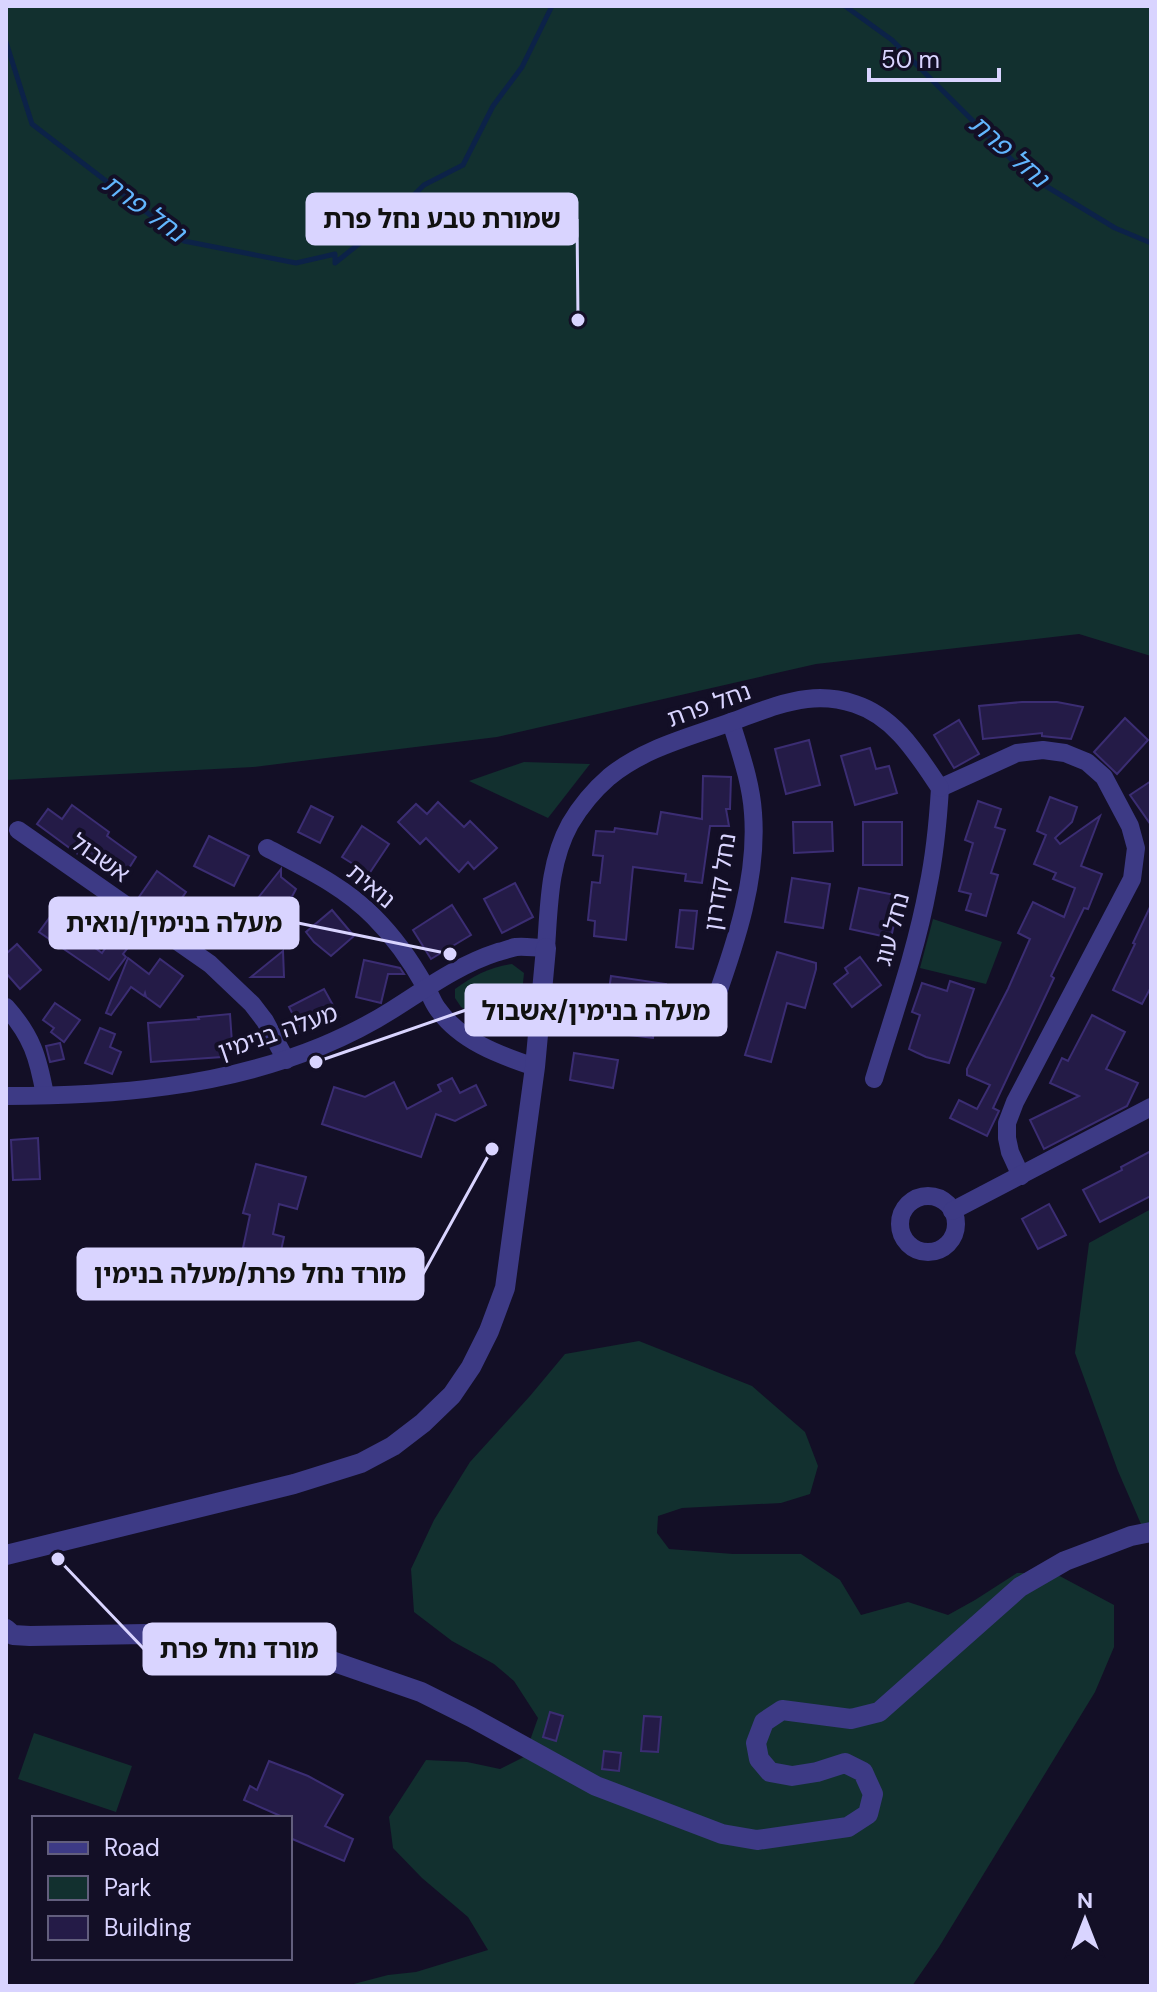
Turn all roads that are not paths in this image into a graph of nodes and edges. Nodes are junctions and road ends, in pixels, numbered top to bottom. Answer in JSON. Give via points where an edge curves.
{"nodes":[{"id":1,"x":731,"y":722,"type":"junction"},
{"id":2,"x":940,"y":788,"type":"junction"},
{"id":3,"x":18,"y":830,"type":"dead end"},
{"id":4,"x":267,"y":848,"type":"dead end"},
{"id":5,"x":546,"y":948,"type":"junction"},
{"id":6,"x":426,"y":987,"type":"junction"},
{"id":7,"x":715,"y":1001,"type":"dead end"},
{"id":8,"x":6,"y":1007,"type":"edge"},
{"id":9,"x":286,"y":1060,"type":"junction"},
{"id":10,"x":535,"y":1067,"type":"junction"},
{"id":11,"x":874,"y":1079,"type":"dead end"},
{"id":12,"x":45,"y":1095,"type":"junction"},
{"id":13,"x":6,"y":1096,"type":"edge"},
{"id":14,"x":1151,"y":1107,"type":"edge"},
{"id":15,"x":1021,"y":1176,"type":"junction"},
{"id":16,"x":952,"y":1211,"type":"dead end"},
{"id":17,"x":1151,"y":1532,"type":"edge"},
{"id":18,"x":6,"y":1555,"type":"edge"},
{"id":19,"x":6,"y":1629,"type":"edge"}],
"edges":[{"from":1,"to":2,"type":"street","name":"נחל פרת","via":[[809,699],[856,704],[901,733]]},
{"from":1,"to":5,"type":"street","name":"נחל פרת","via":[[656,749],[610,777],[589,798],[570,824],[552,876]]},
{"from":1,"to":7,"type":"street","name":"נחל קדרון","via":[[749,786],[753,844],[738,935]]},
{"from":2,"to":11,"type":"street","name":"נחל עוג","via":[[928,890]]},
{"from":2,"to":15,"type":"street","via":[[1017,753],[1065,753],[1104,777],[1136,848],[1132,879],[1007,1123],[1010,1152]]},
{"from":3,"to":9,"type":"street","name":"אשבול","via":[[221,973],[258,1012]]},
{"from":4,"to":6,"type":"street","name":"נואית","via":[[358,902],[398,943]]},
{"from":5,"to":6,"type":"street","name":"מעלה בנימין","via":[[516,947],[490,955]]},
{"from":5,"to":10,"type":"street"},
{"from":6,"to":9,"type":"street","name":"מעלה בנימין","via":[[352,1033]]},
{"from":6,"to":10,"type":"street","name":"נואית","via":[[461,1033],[492,1052]]},
{"from":8,"to":12,"type":"street","via":[[33,1045]]},
{"from":9,"to":12,"type":"street","name":"מעלה בנימין","via":[[224,1078]]},
{"from":10,"to":18,"type":"street","via":[[505,1288],[471,1367],[423,1423],[393,1446],[350,1467]]},
{"from":12,"to":13,"type":"street","name":"מעלה בנימין"},
{"from":14,"to":15,"type":"street"},
{"from":15,"to":16,"type":"street"},
{"from":17,"to":19,"type":"street","via":[[1065,1561],[1020,1587],[879,1712],[851,1719],[782,1710],[764,1722],[756,1743],[759,1759],[770,1772],[792,1776],[845,1763],[863,1772],[873,1794],[868,1814],[848,1827],[757,1840],[722,1834],[596,1786],[421,1692],[297,1649],[197,1635],[30,1636]]}]}
